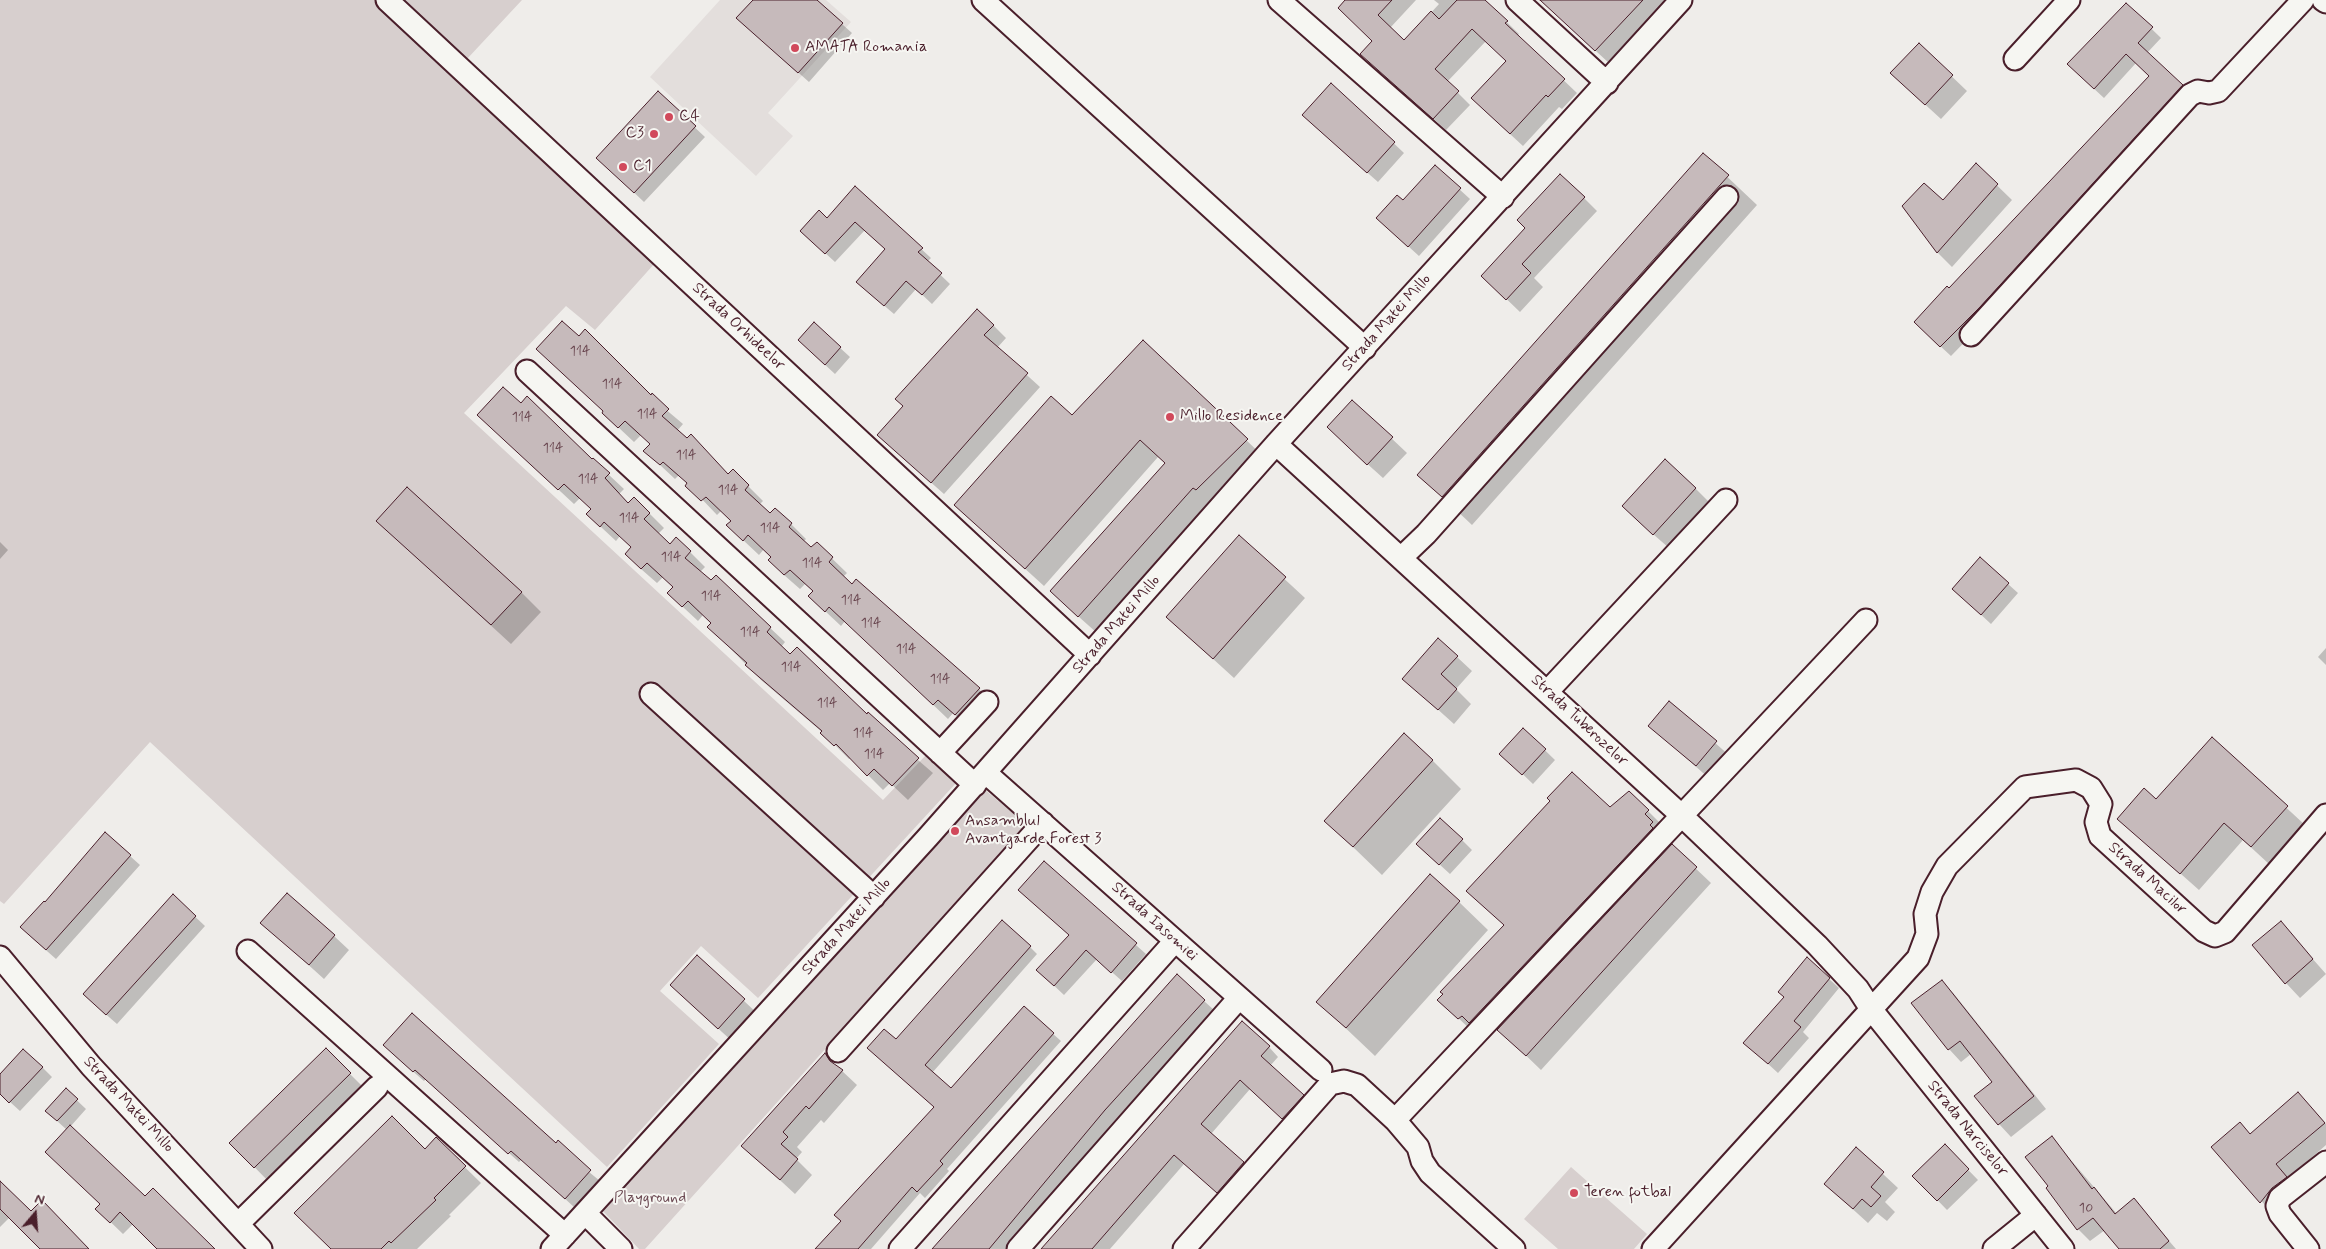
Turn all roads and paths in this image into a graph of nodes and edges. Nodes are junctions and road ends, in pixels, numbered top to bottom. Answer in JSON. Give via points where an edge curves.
{"nodes":[{"id":1,"x":387,"y":0,"type":"edge"},
{"id":2,"x":984,"y":0,"type":"edge"},
{"id":3,"x":1279,"y":0,"type":"edge"},
{"id":4,"x":1517,"y":0,"type":"edge"},
{"id":5,"x":1681,"y":0,"type":"edge"},
{"id":6,"x":2069,"y":0,"type":"edge"},
{"id":7,"x":2303,"y":0,"type":"edge"},
{"id":8,"x":2015,"y":59,"type":"dead end"},
{"id":9,"x":1607,"y":83,"type":"junction"},
{"id":10,"x":1503,"y":197,"type":"junction"},
{"id":11,"x":1727,"y":197,"type":"dead end"},
{"id":12,"x":1971,"y":335,"type":"dead end"},
{"id":13,"x":1365,"y":348,"type":"junction"},
{"id":14,"x":527,"y":371,"type":"dead end"},
{"id":15,"x":1276,"y":444,"type":"junction"},
{"id":16,"x":1726,"y":500,"type":"dead end"},
{"id":17,"x":1401,"y":558,"type":"junction"},
{"id":18,"x":1866,"y":620,"type":"dead end"},
{"id":19,"x":1090,"y":655,"type":"junction"},
{"id":20,"x":1547,"y":692,"type":"junction"},
{"id":21,"x":651,"y":694,"type":"dead end"},
{"id":22,"x":987,"y":702,"type":"dead end"},
{"id":23,"x":940,"y":753,"type":"junction"},
{"id":24,"x":980,"y":779,"type":"junction"},
{"id":25,"x":1681,"y":815,"type":"junction"},
{"id":26,"x":2326,"y":815,"type":"edge"},
{"id":27,"x":1043,"y":823,"type":"junction"},
{"id":28,"x":874,"y":897,"type":"junction"},
{"id":29,"x":1175,"y":941,"type":"junction"},
{"id":30,"x":248,"y":951,"type":"dead end"},
{"id":31,"x":0,"y":957,"type":"edge"},
{"id":32,"x":1239,"y":998,"type":"junction"},
{"id":33,"x":1870,"y":1009,"type":"junction"},
{"id":34,"x":838,"y":1051,"type":"dead end"},
{"id":35,"x":1326,"y":1077,"type":"junction"},
{"id":36,"x":377,"y":1087,"type":"dead end"},
{"id":37,"x":1395,"y":1120,"type":"junction"},
{"id":38,"x":2326,"y":1162,"type":"edge"},
{"id":39,"x":585,"y":1213,"type":"junction"},
{"id":40,"x":2036,"y":1215,"type":"junction"},
{"id":41,"x":238,"y":1224,"type":"junction"},
{"id":42,"x":559,"y":1242,"type":"edge"},
{"id":43,"x":261,"y":1249,"type":"edge"},
{"id":44,"x":621,"y":1249,"type":"edge"},
{"id":45,"x":900,"y":1249,"type":"edge"},
{"id":46,"x":1018,"y":1249,"type":"edge"},
{"id":47,"x":1184,"y":1249,"type":"edge"},
{"id":48,"x":1514,"y":1249,"type":"edge"},
{"id":49,"x":1653,"y":1249,"type":"edge"},
{"id":50,"x":1994,"y":1249,"type":"edge"},
{"id":51,"x":2063,"y":1249,"type":"edge"},
{"id":52,"x":2308,"y":1249,"type":"edge"}],
"edges":[{"from":1,"to":19,"type":"street","name":"Strada Orhideelor"},
{"from":2,"to":13,"type":"street"},
{"from":3,"to":10,"type":"street"},
{"from":4,"to":9,"type":"street"},
{"from":5,"to":9,"type":"street","name":"Strada Matei Millo"},
{"from":6,"to":8,"type":"street"},
{"from":7,"to":12,"type":"street","via":[[2218,91],[2198,91],[2190,95]]},
{"from":9,"to":10,"type":"street","name":"Strada Matei Millo"},
{"from":10,"to":13,"type":"street","name":"Strada Matei Millo"},
{"from":11,"to":17,"type":"street"},
{"from":13,"to":15,"type":"street","name":"Strada Matei Millo"},
{"from":14,"to":23,"type":"street","name":"Strada Iasomiei"},
{"from":15,"to":17,"type":"street","name":"Strada Tuberozelor"},
{"from":15,"to":19,"type":"street","name":"Strada Matei Millo"},
{"from":16,"to":20,"type":"street"},
{"from":17,"to":20,"type":"street","name":"Strada Tuberozelor"},
{"from":18,"to":25,"type":"street"},
{"from":19,"to":24,"type":"street","name":"Strada Matei Millo"},
{"from":20,"to":25,"type":"street","name":"Strada Tuberozelor"},
{"from":21,"to":28,"type":"street"},
{"from":22,"to":23,"type":"street"},
{"from":23,"to":24,"type":"street","name":"Strada Iasomiei"},
{"from":24,"to":27,"type":"street","name":"Strada Iasomiei"},
{"from":24,"to":28,"type":"street","name":"Strada Matei Millo"},
{"from":25,"to":33,"type":"street","name":"Strada Tuberozelor","via":[[1817,945],[1858,989]]},
{"from":25,"to":37,"type":"street"},
{"from":26,"to":33,"type":"street","name":"Strada Macilor","via":[[2225,932],[2215,936],[2204,931],[2100,836],[2096,822],[2101,804],[2091,788],[2076,780],[2026,787],[1947,866],[1932,892],[1925,914],[1927,934],[1918,958]]},
{"from":27,"to":29,"type":"street","name":"Strada Iasomiei"},
{"from":27,"to":34,"type":"street"},
{"from":28,"to":39,"type":"street","name":"Strada Matei Millo"},
{"from":29,"to":32,"type":"street","name":"Strada Iasomiei"},
{"from":29,"to":45,"type":"street"},
{"from":30,"to":42,"type":"street"},
{"from":31,"to":41,"type":"street","name":"Strada Matei Millo","via":[[91,1066]]},
{"from":32,"to":35,"type":"street","name":"Strada Iasomiei"},
{"from":32,"to":46,"type":"street"},
{"from":33,"to":40,"type":"street","name":"Strada Narciselor"},
{"from":33,"to":49,"type":"street"},
{"from":35,"to":37,"type":"street","via":[[1357,1085]]},
{"from":35,"to":47,"type":"street"},
{"from":36,"to":41,"type":"street"},
{"from":37,"to":48,"type":"street","via":[[1418,1147],[1430,1172]]},
{"from":38,"to":52,"type":"street","via":[[2280,1198],[2277,1206]]},
{"from":39,"to":42,"type":"street","name":"Strada Matei Millo"},
{"from":39,"to":44,"type":"street"},
{"from":40,"to":50,"type":"street"},
{"from":40,"to":51,"type":"street","name":"Strada Narciselor"},
{"from":41,"to":43,"type":"street","name":"Strada Matei Millo"}]}
